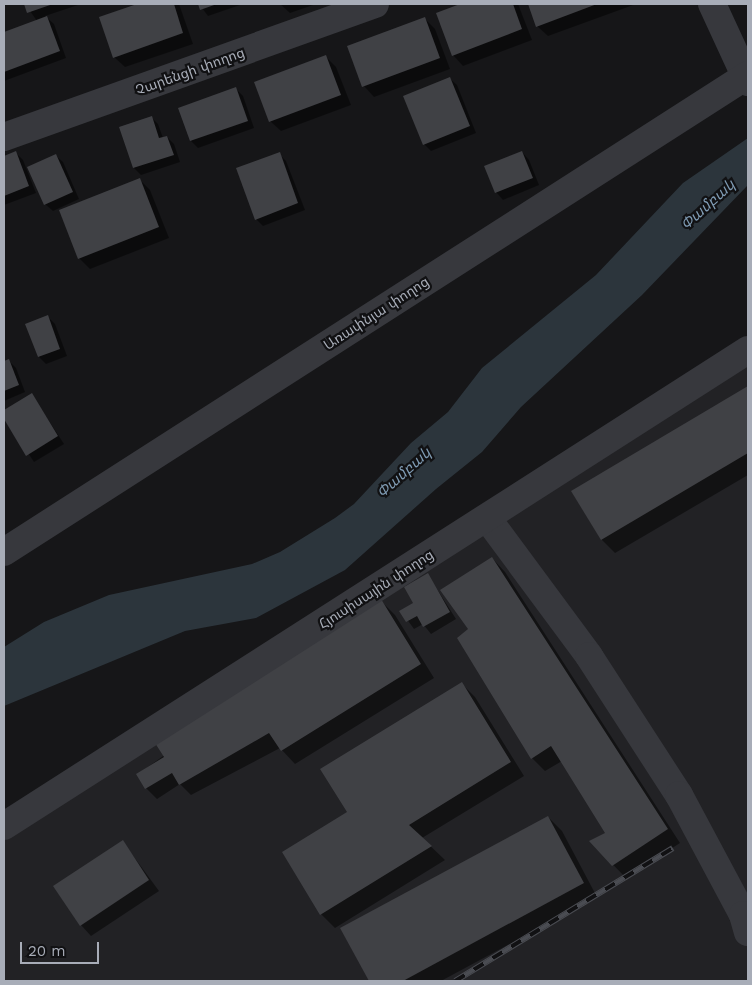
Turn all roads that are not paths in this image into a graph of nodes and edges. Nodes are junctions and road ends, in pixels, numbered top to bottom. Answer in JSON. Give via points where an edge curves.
{"nodes":[{"id":1,"x":375,"y":4,"type":"edge"},
{"id":2,"x":712,"y":4,"type":"edge"},
{"id":3,"x":747,"y":78,"type":"edge"},
{"id":4,"x":4,"y":137,"type":"edge"},
{"id":5,"x":748,"y":350,"type":"edge"},
{"id":6,"x":488,"y":518,"type":"junction"},
{"id":7,"x":4,"y":552,"type":"edge"},
{"id":8,"x":4,"y":826,"type":"edge"},
{"id":9,"x":748,"y":932,"type":"edge"}],
"edges":[{"from":1,"to":4,"type":"street","name":"Չարենցի փողոց"},
{"from":2,"to":3,"type":"street"},
{"from":3,"to":7,"type":"street","name":"Առափնյա փողոց"},
{"from":5,"to":6,"type":"street","name":"Հյուսիսային փողոց"},
{"from":6,"to":8,"type":"street","name":"Հյուսիսային փողոց"},
{"from":6,"to":9,"type":"street","via":[[589,656],[679,795],[743,915]]}]}
